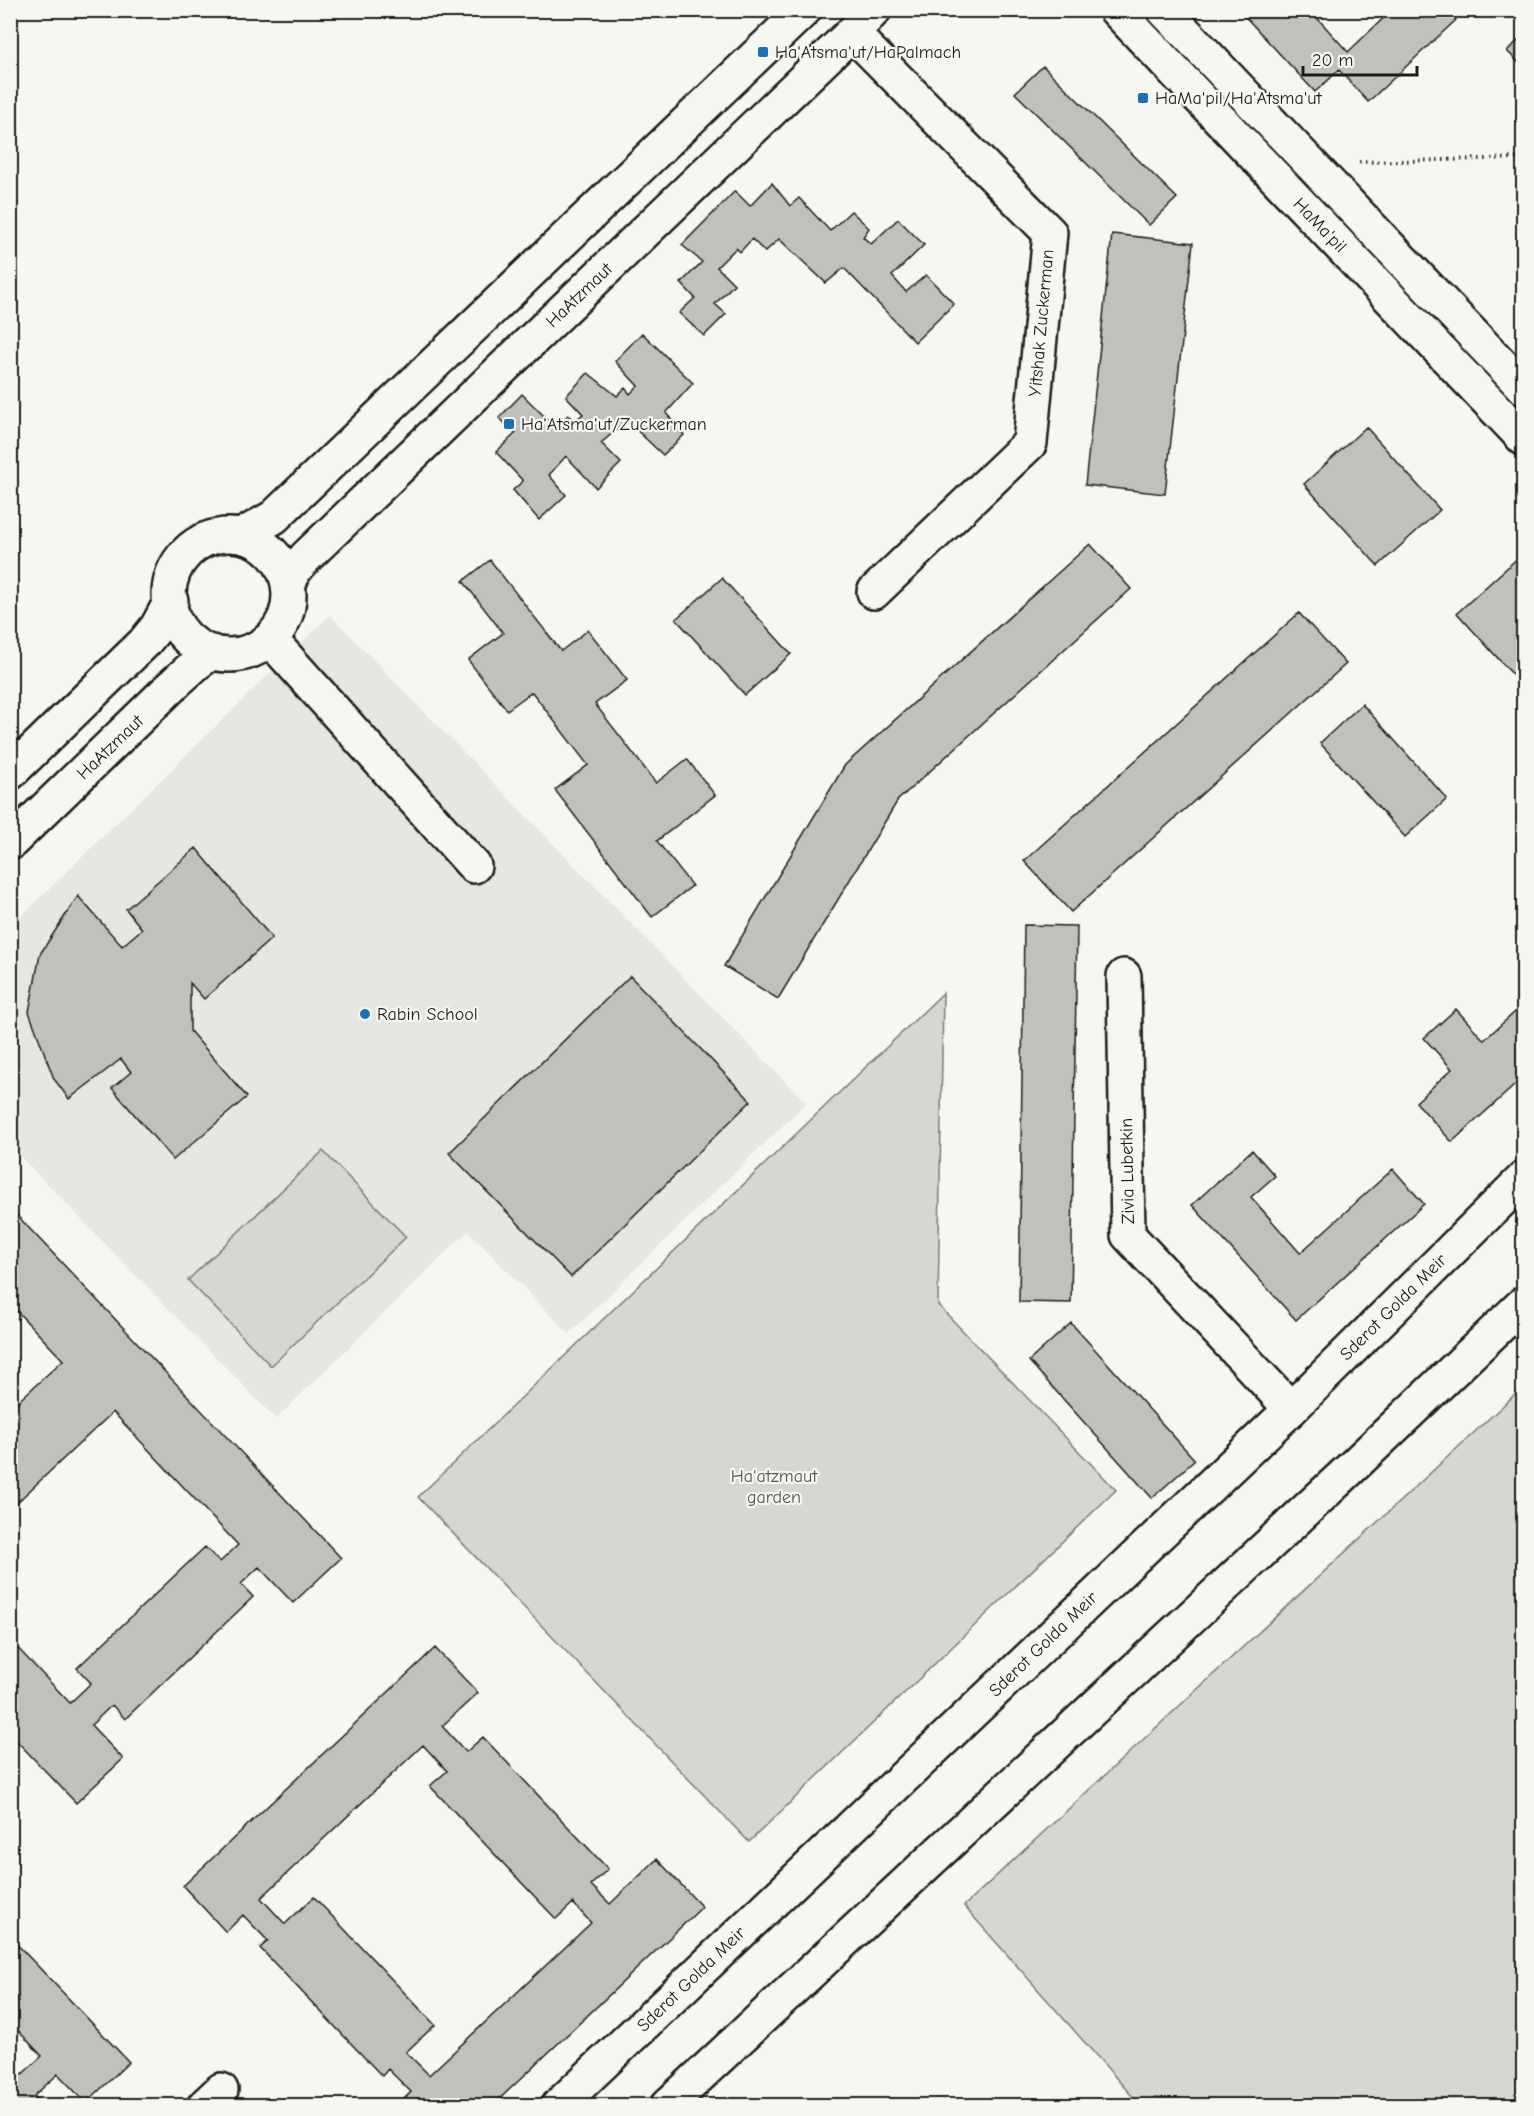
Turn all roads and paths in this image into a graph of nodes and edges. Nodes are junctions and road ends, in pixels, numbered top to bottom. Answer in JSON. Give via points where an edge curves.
{"nodes":[{"id":1,"x":804,"y":10,"type":"edge"},
{"id":2,"x":1116,"y":10,"type":"edge"},
{"id":3,"x":1164,"y":10,"type":"edge"},
{"id":4,"x":863,"y":22,"type":"edge"},
{"id":5,"x":1524,"y":158,"type":"edge"},
{"id":6,"x":1310,"y":164,"type":"junction"},
{"id":7,"x":1524,"y":388,"type":"edge"},
{"id":8,"x":1524,"y":439,"type":"edge"},
{"id":9,"x":241,"y":536,"type":"junction"},
{"id":10,"x":289,"y":584,"type":"junction"},
{"id":11,"x":874,"y":592,"type":"dead end"},
{"id":12,"x":171,"y":601,"type":"junction"},
{"id":13,"x":270,"y":639,"type":"junction"},
{"id":14,"x":212,"y":652,"type":"junction"},
{"id":15,"x":10,"y":773,"type":"edge"},
{"id":16,"x":10,"y":843,"type":"edge"},
{"id":17,"x":474,"y":866,"type":"dead end"},
{"id":18,"x":1124,"y":976,"type":"dead end"},
{"id":19,"x":1524,"y":1178,"type":"edge"},
{"id":20,"x":1524,"y":1303,"type":"edge"},
{"id":21,"x":1291,"y":1409,"type":"junction"},
{"id":22,"x":558,"y":2106,"type":"edge"},
{"id":23,"x":667,"y":2106,"type":"edge"}],
"edges":[{"from":1,"to":9,"type":"street","via":[[274,517]]},
{"from":2,"to":8,"type":"street","name":"HaMa'pil"},
{"from":3,"to":6,"type":"street","name":"HaMa'pil"},
{"from":4,"to":10,"type":"street","name":"HaAtzmaut","via":[[306,557]]},
{"from":4,"to":11,"type":"street","name":"Yitshak Zuckerman","via":[[1050,233],[1030,443]]},
{"from":5,"to":6,"type":"path"},
{"from":6,"to":7,"type":"street","name":"HaMa'pil"},
{"from":9,"to":10,"type":"street","via":[[271,551]]},
{"from":9,"to":12,"type":"street","via":[[217,536],[200,542],[185,554],[175,570]]},
{"from":10,"to":13,"type":"street","via":[[289,604],[283,623]]},
{"from":12,"to":14,"type":"street","via":[[179,628],[194,643]]},
{"from":12,"to":15,"type":"street","via":[[144,643]]},
{"from":13,"to":14,"type":"street","via":[[253,650],[232,655]]},
{"from":13,"to":17,"type":"street"},
{"from":14,"to":16,"type":"street","name":"HaAtzmaut"},
{"from":18,"to":21,"type":"street","name":"Zivia Lubetkin","via":[[1128,1235]]},
{"from":19,"to":21,"type":"street","name":"Sderot Golda Meir"},
{"from":20,"to":23,"type":"street"},
{"from":21,"to":22,"type":"street","name":"Sderot Golda Meir"}]}
